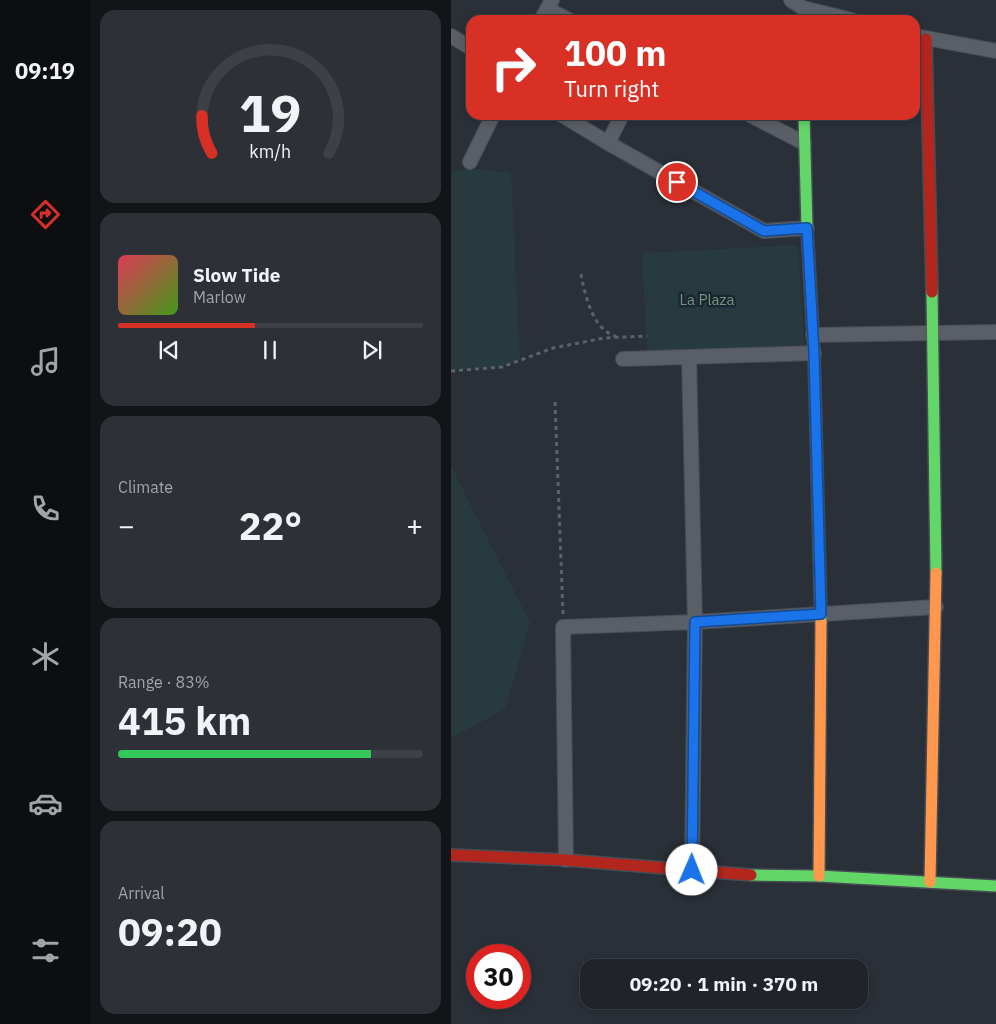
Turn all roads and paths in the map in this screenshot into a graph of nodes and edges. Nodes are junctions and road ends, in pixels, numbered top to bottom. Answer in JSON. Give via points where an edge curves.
{"nodes":[{"id":1,"x":791,"y":0,"type":"edge"},
{"id":2,"x":803,"y":14,"type":"edge"},
{"id":3,"x":451,"y":36,"type":"edge"},
{"id":4,"x":921,"y":38,"type":"edge"},
{"id":5,"x":466,"y":45,"type":"edge"},
{"id":6,"x":996,"y":52,"type":"edge"},
{"id":7,"x":491,"y":120,"type":"edge"},
{"id":8,"x":570,"y":120,"type":"edge"},
{"id":9,"x":620,"y":120,"type":"edge"},
{"id":10,"x":759,"y":120,"type":"edge"},
{"id":11,"x":804,"y":120,"type":"edge"},
{"id":12,"x":608,"y":144,"type":"junction"},
{"id":13,"x":804,"y":144,"type":"junction"},
{"id":14,"x":470,"y":162,"type":"dead end"},
{"id":15,"x":807,"y":228,"type":"junction"},
{"id":16,"x":581,"y":274,"type":"dead end"},
{"id":17,"x":933,"y":332,"type":"junction"},
{"id":18,"x":996,"y":332,"type":"edge"},
{"id":19,"x":813,"y":335,"type":"junction"},
{"id":20,"x":647,"y":336,"type":"dead end"},
{"id":21,"x":619,"y":338,"type":"junction"},
{"id":22,"x":814,"y":353,"type":"junction"},
{"id":23,"x":689,"y":357,"type":"junction"},
{"id":24,"x":623,"y":359,"type":"dead end"},
{"id":25,"x":451,"y":372,"type":"edge"},
{"id":26,"x":555,"y":402,"type":"dead end"},
{"id":27,"x":937,"y":607,"type":"junction"},
{"id":28,"x":821,"y":614,"type":"junction"},
{"id":29,"x":695,"y":622,"type":"junction"},
{"id":30,"x":563,"y":627,"type":"junction"},
{"id":31,"x":451,"y":856,"type":"edge"},
{"id":32,"x":566,"y":860,"type":"junction"},
{"id":33,"x":692,"y":870,"type":"junction"},
{"id":34,"x":819,"y":876,"type":"junction"},
{"id":35,"x":930,"y":882,"type":"junction"},
{"id":36,"x":996,"y":886,"type":"edge"}],
"edges":[{"from":1,"to":2,"type":"street"},
{"from":3,"to":5,"type":"street"},
{"from":4,"to":6,"type":"street"},
{"from":4,"to":17,"type":"street"},
{"from":7,"to":14,"type":"street"},
{"from":8,"to":12,"type":"street"},
{"from":9,"to":12,"type":"street"},
{"from":10,"to":13,"type":"street"},
{"from":11,"to":13,"type":"street"},
{"from":12,"to":15,"type":"street","via":[[764,231]]},
{"from":13,"to":15,"type":"street"},
{"from":15,"to":19,"type":"street"},
{"from":16,"to":21,"type":"path","via":[[585,294],[597,320],[604,331]]},
{"from":17,"to":18,"type":"street"},
{"from":17,"to":19,"type":"street"},
{"from":17,"to":27,"type":"street"},
{"from":19,"to":22,"type":"street"},
{"from":20,"to":21,"type":"path"},
{"from":21,"to":25,"type":"path","via":[[553,348],[501,367]]},
{"from":22,"to":23,"type":"street"},
{"from":22,"to":28,"type":"street"},
{"from":23,"to":24,"type":"street"},
{"from":23,"to":29,"type":"street"},
{"from":26,"to":30,"type":"path"},
{"from":27,"to":28,"type":"street"},
{"from":27,"to":35,"type":"street"},
{"from":28,"to":29,"type":"street"},
{"from":28,"to":34,"type":"street"},
{"from":29,"to":30,"type":"street"},
{"from":29,"to":33,"type":"street"},
{"from":30,"to":32,"type":"street"},
{"from":31,"to":32,"type":"street"},
{"from":32,"to":33,"type":"street"},
{"from":33,"to":34,"type":"street"},
{"from":34,"to":35,"type":"street"},
{"from":35,"to":36,"type":"street"}]}
